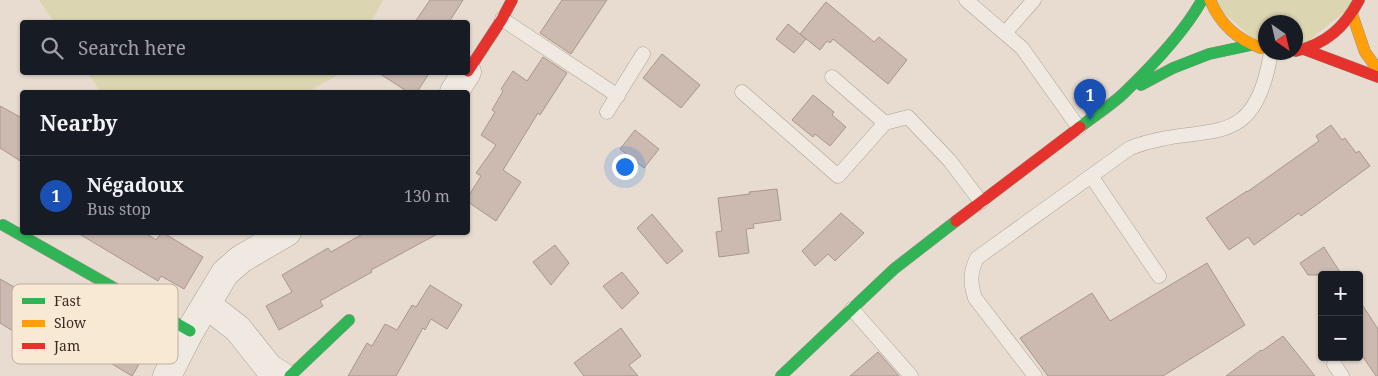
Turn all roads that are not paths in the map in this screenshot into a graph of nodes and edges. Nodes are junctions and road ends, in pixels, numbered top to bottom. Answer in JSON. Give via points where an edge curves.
{"nodes":[{"id":1,"x":512,"y":0,"type":"edge"},
{"id":2,"x":966,"y":0,"type":"edge"},
{"id":3,"x":1034,"y":0,"type":"edge"},
{"id":4,"x":1202,"y":0,"type":"edge"},
{"id":5,"x":1210,"y":0,"type":"edge"},
{"id":6,"x":1359,"y":0,"type":"edge"},
{"id":7,"x":1352,"y":14,"type":"junction"},
{"id":8,"x":502,"y":19,"type":"junction"},
{"id":9,"x":1005,"y":33,"type":"junction"},
{"id":10,"x":1251,"y":45,"type":"junction"},
{"id":11,"x":1258,"y":47,"type":"edge"},
{"id":12,"x":1303,"y":49,"type":"edge"},
{"id":13,"x":1303,"y":51,"type":"edge"},
{"id":14,"x":643,"y":54,"type":"dead end"},
{"id":15,"x":1270,"y":60,"type":"edge"},
{"id":16,"x":470,"y":67,"type":"edge"},
{"id":17,"x":1378,"y":70,"type":"edge"},
{"id":18,"x":465,"y":75,"type":"edge"},
{"id":19,"x":832,"y":77,"type":"dead end"},
{"id":20,"x":1378,"y":78,"type":"edge"},
{"id":21,"x":455,"y":90,"type":"edge"},
{"id":22,"x":742,"y":92,"type":"dead end"},
{"id":23,"x":1122,"y":95,"type":"junction"},
{"id":24,"x":618,"y":96,"type":"junction"},
{"id":25,"x":607,"y":112,"type":"dead end"},
{"id":26,"x":884,"y":123,"type":"junction"},
{"id":27,"x":1079,"y":128,"type":"junction"},
{"id":28,"x":1091,"y":176,"type":"junction"},
{"id":29,"x":981,"y":202,"type":"junction"},
{"id":30,"x":3,"y":225,"type":"dead end"},
{"id":31,"x":20,"y":235,"type":"edge"},
{"id":32,"x":21,"y":235,"type":"edge"},
{"id":33,"x":282,"y":235,"type":"edge"},
{"id":34,"x":1159,"y":276,"type":"dead end"},
{"id":35,"x":107,"y":284,"type":"edge"},
{"id":36,"x":206,"y":304,"type":"junction"},
{"id":37,"x":852,"y":309,"type":"junction"},
{"id":38,"x":349,"y":320,"type":"dead end"},
{"id":39,"x":178,"y":324,"type":"edge"},
{"id":40,"x":190,"y":331,"type":"junction"},
{"id":41,"x":178,"y":354,"type":"edge"},
{"id":42,"x":172,"y":364,"type":"edge"},
{"id":43,"x":166,"y":376,"type":"edge"},
{"id":44,"x":282,"y":376,"type":"edge"},
{"id":45,"x":290,"y":376,"type":"edge"},
{"id":46,"x":781,"y":376,"type":"edge"},
{"id":47,"x":911,"y":376,"type":"edge"},
{"id":48,"x":1035,"y":376,"type":"edge"}],
"edges":[{"from":1,"to":8,"type":"main road"},
{"from":2,"to":9,"type":"lane"},
{"from":3,"to":9,"type":"lane"},
{"from":4,"to":23,"type":"main road","via":[[1178,36]]},
{"from":5,"to":10,"type":"main road","via":[[1222,24]]},
{"from":6,"to":7,"type":"main road"},
{"from":7,"to":12,"type":"main road","via":[[1332,36]]},
{"from":7,"to":17,"type":"main road","via":[[1365,52]]},
{"from":8,"to":16,"type":"main road"},
{"from":8,"to":24,"type":"lane"},
{"from":9,"to":27,"type":"lane","via":[[1022,48]]},
{"from":10,"to":11,"type":"main road"},
{"from":10,"to":23,"type":"main road","via":[[1209,54],[1173,68]]},
{"from":13,"to":20,"type":"main road"},
{"from":14,"to":24,"type":"lane"},
{"from":15,"to":28,"type":"lane","via":[[1258,100],[1236,124],[1141,144],[1130,148]]},
{"from":18,"to":21,"type":"street"},
{"from":19,"to":26,"type":"lane"},
{"from":22,"to":26,"type":"lane","via":[[838,176]]},
{"from":23,"to":27,"type":"main road"},
{"from":24,"to":25,"type":"lane"},
{"from":26,"to":29,"type":"lane","via":[[908,117],[950,161]]},
{"from":27,"to":29,"type":"main road"},
{"from":28,"to":34,"type":"lane"},
{"from":28,"to":48,"type":"lane","via":[[986,250],[976,258],[971,270],[974,298]]},
{"from":29,"to":37,"type":"main road","via":[[894,269]]},
{"from":30,"to":31,"type":"main road"},
{"from":32,"to":35,"type":"main road"},
{"from":33,"to":36,"type":"street","via":[[241,259],[225,273]]},
{"from":36,"to":40,"type":"street"},
{"from":36,"to":44,"type":"street","via":[[238,329],[269,368]]},
{"from":37,"to":46,"type":"main road"},
{"from":37,"to":47,"type":"lane"},
{"from":38,"to":45,"type":"main road"},
{"from":39,"to":40,"type":"main road"},
{"from":40,"to":41,"type":"street"},
{"from":42,"to":43,"type":"street"}]}
